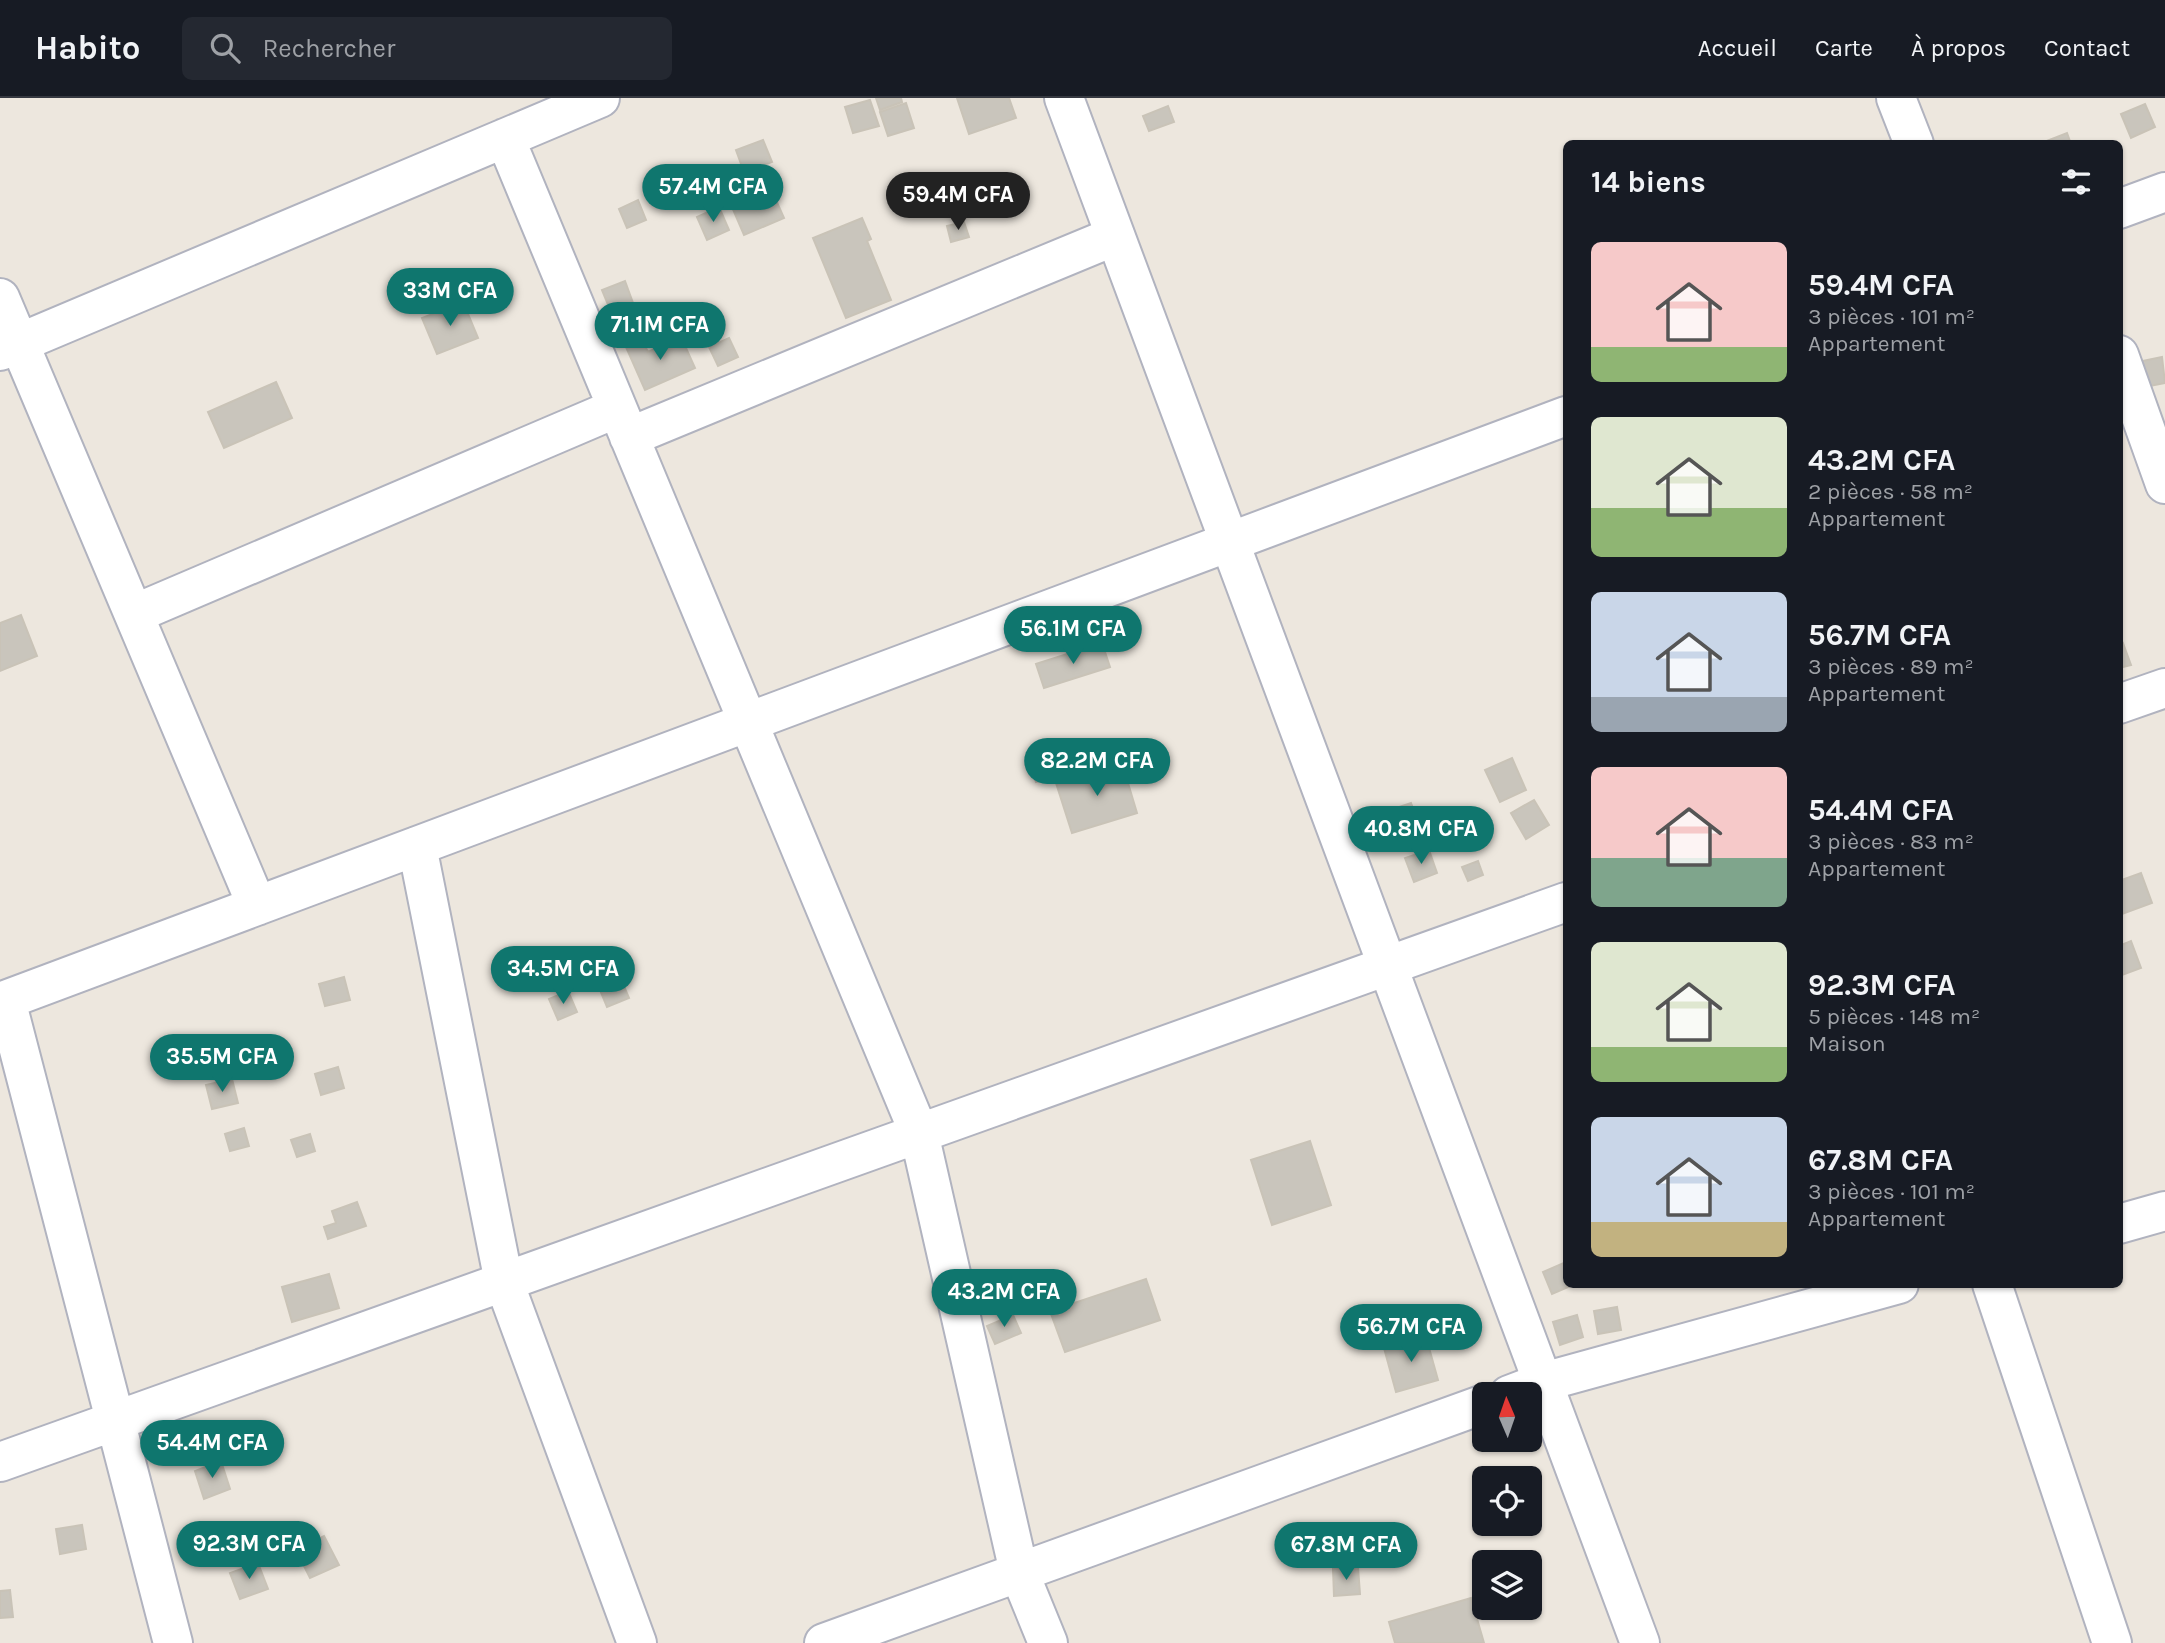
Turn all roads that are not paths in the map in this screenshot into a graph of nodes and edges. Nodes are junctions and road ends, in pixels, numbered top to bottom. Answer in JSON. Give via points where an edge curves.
{"nodes":[{"id":1,"x":600,"y":98,"type":"edge"},
{"id":2,"x":1064,"y":98,"type":"edge"},
{"id":3,"x":1896,"y":98,"type":"edge"},
{"id":4,"x":505,"y":138,"type":"junction"},
{"id":5,"x":1912,"y":140,"type":"edge"},
{"id":6,"x":2165,"y":192,"type":"edge"},
{"id":7,"x":2123,"y":208,"type":"edge"},
{"id":8,"x":1115,"y":236,"type":"junction"},
{"id":9,"x":0,"y":298,"type":"edge"},
{"id":10,"x":10,"y":347,"type":"edge"},
{"id":11,"x":2123,"y":366,"type":"edge"},
{"id":12,"x":1563,"y":417,"type":"edge"},
{"id":13,"x":623,"y":423,"type":"junction"},
{"id":14,"x":2165,"y":484,"type":"edge"},
{"id":15,"x":1229,"y":542,"type":"junction"},
{"id":16,"x":134,"y":614,"type":"junction"},
{"id":17,"x":2165,"y":688,"type":"edge"},
{"id":18,"x":2123,"y":703,"type":"edge"},
{"id":19,"x":748,"y":722,"type":"junction"},
{"id":20,"x":417,"y":846,"type":"junction"},
{"id":21,"x":1563,"y":903,"type":"edge"},
{"id":22,"x":257,"y":906,"type":"junction"},
{"id":23,"x":1388,"y":966,"type":"junction"},
{"id":24,"x":3,"y":1001,"type":"edge"},
{"id":25,"x":919,"y":1133,"type":"junction"},
{"id":26,"x":2165,"y":1211,"type":"edge"},
{"id":27,"x":2123,"y":1223,"type":"edge"},
{"id":28,"x":504,"y":1282,"type":"junction"},
{"id":29,"x":1885,"y":1288,"type":"edge"},
{"id":30,"x":1993,"y":1288,"type":"edge"},
{"id":31,"x":1524,"y":1382,"type":"edge"},
{"id":32,"x":1542,"y":1384,"type":"edge"},
{"id":33,"x":1472,"y":1408,"type":"edge"},
{"id":34,"x":116,"y":1421,"type":"junction"},
{"id":35,"x":1542,"y":1424,"type":"edge"},
{"id":36,"x":0,"y":1462,"type":"edge"},
{"id":37,"x":1019,"y":1572,"type":"junction"},
{"id":38,"x":173,"y":1643,"type":"edge"},
{"id":39,"x":637,"y":1643,"type":"edge"},
{"id":40,"x":824,"y":1643,"type":"edge"},
{"id":41,"x":1048,"y":1643,"type":"edge"},
{"id":42,"x":1640,"y":1643,"type":"edge"},
{"id":43,"x":2112,"y":1643,"type":"edge"}],
"edges":[{"from":1,"to":4,"type":"street"},
{"from":2,"to":8,"type":"street"},
{"from":3,"to":5,"type":"street"},
{"from":4,"to":10,"type":"street"},
{"from":4,"to":13,"type":"street"},
{"from":6,"to":7,"type":"street"},
{"from":8,"to":13,"type":"street"},
{"from":8,"to":15,"type":"street"},
{"from":9,"to":10,"type":"street"},
{"from":10,"to":16,"type":"street"},
{"from":11,"to":14,"type":"street"},
{"from":12,"to":15,"type":"street"},
{"from":13,"to":16,"type":"street"},
{"from":13,"to":19,"type":"street"},
{"from":15,"to":19,"type":"street"},
{"from":15,"to":23,"type":"street"},
{"from":16,"to":22,"type":"street"},
{"from":17,"to":18,"type":"street"},
{"from":19,"to":20,"type":"street"},
{"from":19,"to":25,"type":"street"},
{"from":20,"to":22,"type":"street"},
{"from":20,"to":28,"type":"street"},
{"from":21,"to":23,"type":"street"},
{"from":22,"to":24,"type":"street"},
{"from":23,"to":25,"type":"street"},
{"from":23,"to":31,"type":"street"},
{"from":24,"to":34,"type":"street"},
{"from":25,"to":28,"type":"street"},
{"from":25,"to":37,"type":"street"},
{"from":26,"to":27,"type":"street"},
{"from":28,"to":34,"type":"street"},
{"from":28,"to":39,"type":"street"},
{"from":29,"to":32,"type":"street"},
{"from":30,"to":43,"type":"street"},
{"from":33,"to":37,"type":"street"},
{"from":34,"to":36,"type":"street"},
{"from":34,"to":38,"type":"street"},
{"from":35,"to":42,"type":"street"},
{"from":37,"to":40,"type":"street"},
{"from":37,"to":41,"type":"street"}]}
